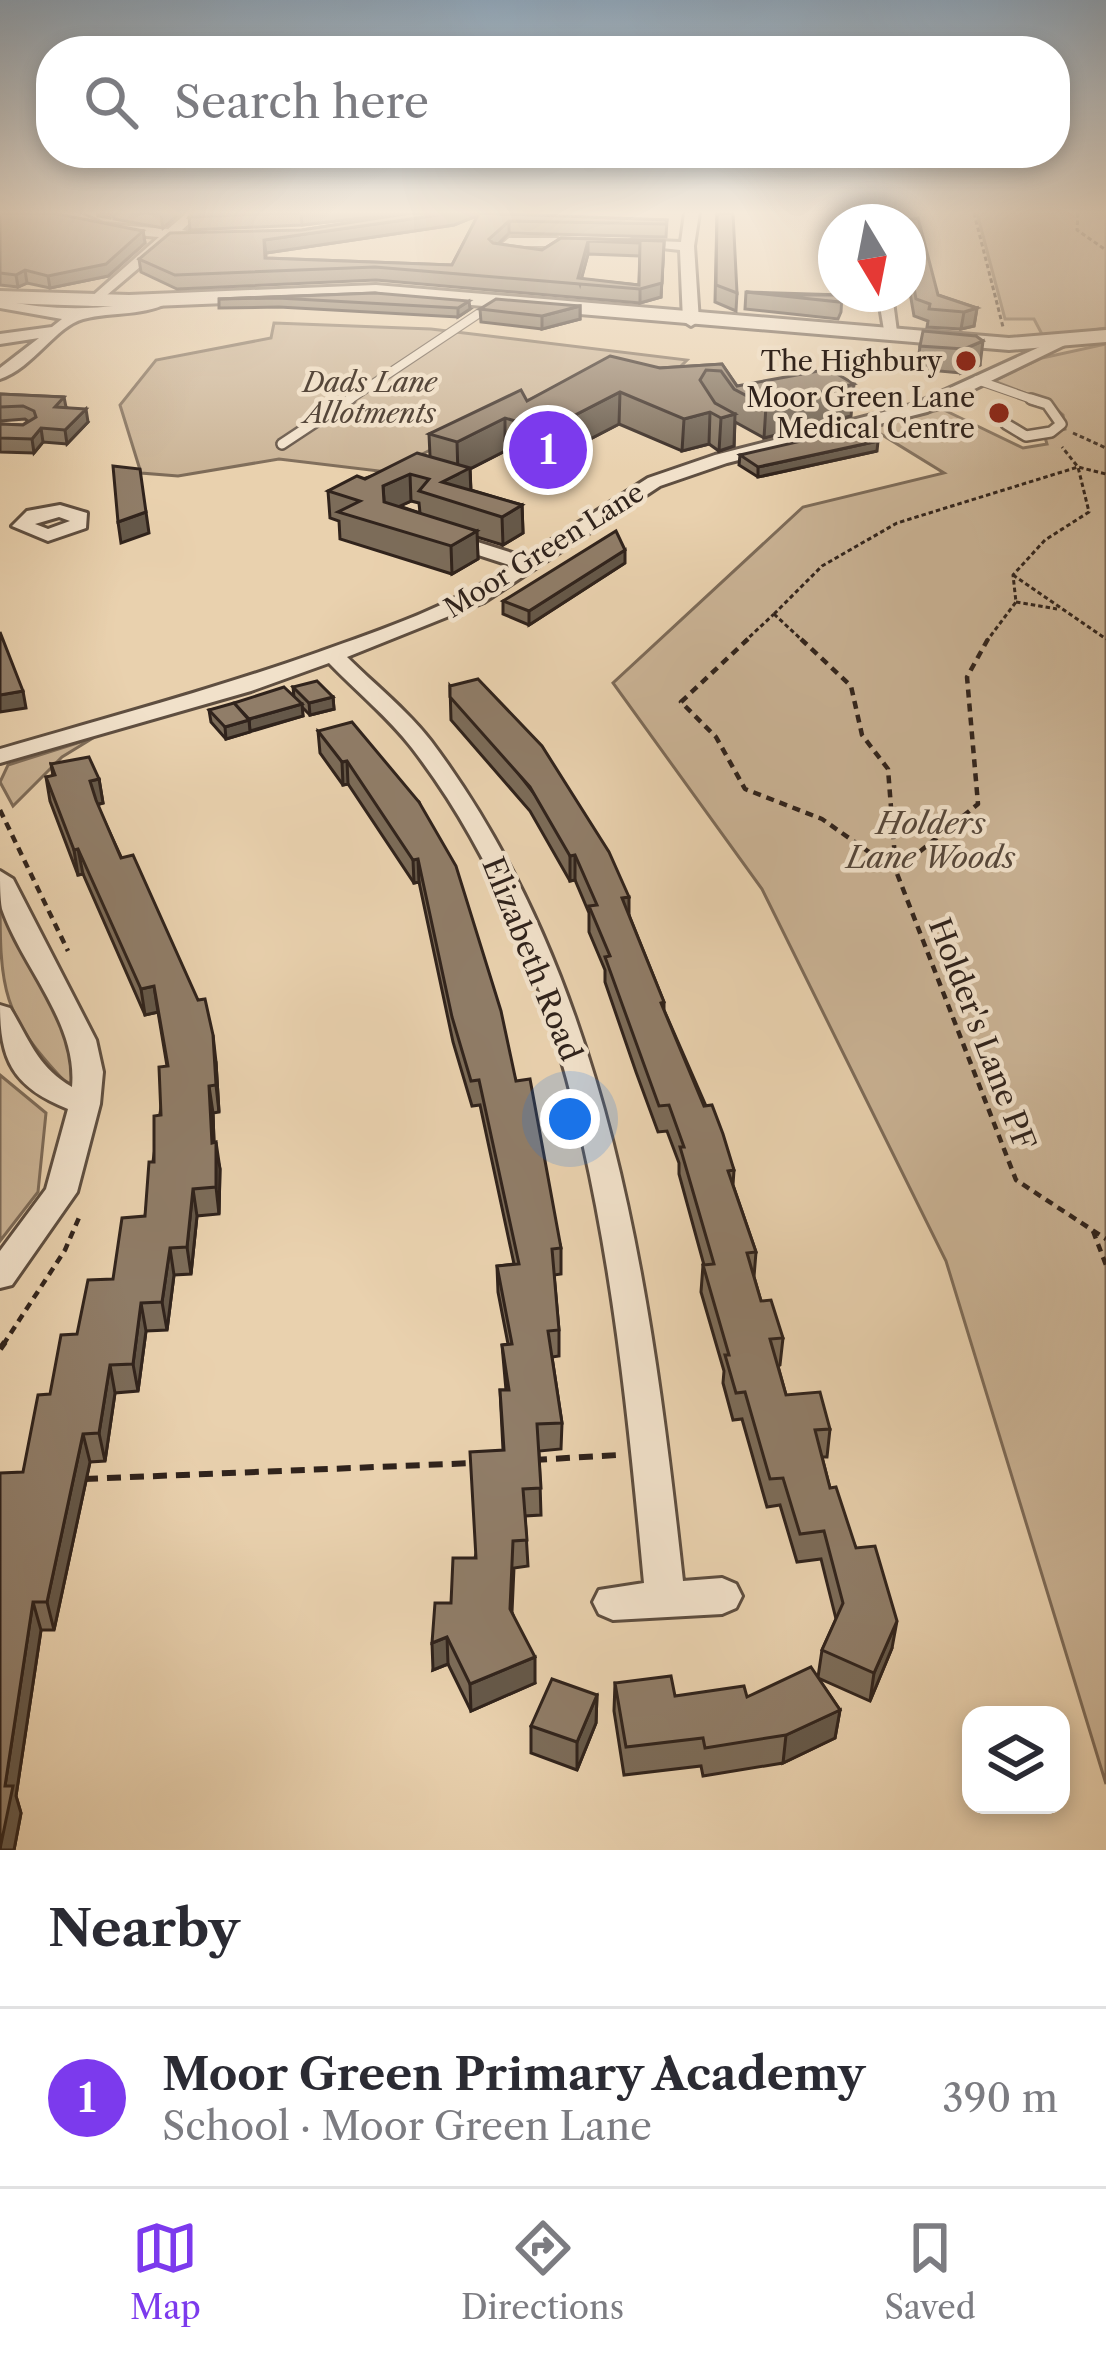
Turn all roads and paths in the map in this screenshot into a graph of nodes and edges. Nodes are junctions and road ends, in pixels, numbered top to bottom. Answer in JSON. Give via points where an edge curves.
{"nodes":[{"id":1,"x":97,"y":299,"type":"edge"},
{"id":2,"x":179,"y":299,"type":"edge"},
{"id":3,"x":471,"y":299,"type":"edge"},
{"id":4,"x":690,"y":299,"type":"edge"},
{"id":5,"x":989,"y":299,"type":"edge"},
{"id":6,"x":166,"y":300,"type":"junction"},
{"id":7,"x":0,"y":301,"type":"edge"},
{"id":8,"x":497,"y":301,"type":"junction"},
{"id":9,"x":94,"y":302,"type":"junction"},
{"id":10,"x":888,"y":312,"type":"edge"},
{"id":11,"x":73,"y":317,"type":"junction"},
{"id":12,"x":691,"y":321,"type":"junction"},
{"id":13,"x":52,"y":332,"type":"junction"},
{"id":14,"x":893,"y":336,"type":"junction"},
{"id":15,"x":1106,"y":336,"type":"edge"},
{"id":16,"x":0,"y":339,"type":"edge"},
{"id":17,"x":998,"y":349,"type":"junction"},
{"id":18,"x":0,"y":374,"type":"edge"},
{"id":19,"x":976,"y":380,"type":"junction"},
{"id":20,"x":1006,"y":424,"type":"dead end"},
{"id":21,"x":1054,"y":430,"type":"junction"},
{"id":22,"x":730,"y":433,"type":"edge"},
{"id":23,"x":282,"y":444,"type":"dead end"},
{"id":24,"x":759,"y":448,"type":"junction"},
{"id":25,"x":1106,"y":448,"type":"edge"},
{"id":26,"x":1078,"y":467,"type":"junction"},
{"id":27,"x":1106,"y":474,"type":"edge"},
{"id":28,"x":22,"y":526,"type":"dead end"},
{"id":29,"x":416,"y":528,"type":"edge"},
{"id":30,"x":0,"y":529,"type":"edge"},
{"id":31,"x":530,"y":565,"type":"junction"},
{"id":32,"x":1013,"y":575,"type":"junction"},
{"id":33,"x":1016,"y":602,"type":"junction"},
{"id":34,"x":1058,"y":609,"type":"junction"},
{"id":35,"x":774,"y":614,"type":"junction"},
{"id":36,"x":1106,"y":639,"type":"edge"},
{"id":37,"x":334,"y":656,"type":"junction"},
{"id":38,"x":0,"y":756,"type":"edge"},
{"id":39,"x":896,"y":871,"type":"junction"},
{"id":40,"x":0,"y":879,"type":"edge"},
{"id":41,"x":0,"y":1014,"type":"edge"},
{"id":42,"x":85,"y":1104,"type":"junction"},
{"id":43,"x":1093,"y":1230,"type":"junction"},
{"id":44,"x":1106,"y":1239,"type":"edge"},
{"id":45,"x":1106,"y":1265,"type":"edge"},
{"id":46,"x":0,"y":1276,"type":"edge"},
{"id":47,"x":651,"y":1454,"type":"junction"},
{"id":48,"x":513,"y":1461,"type":"edge"},
{"id":49,"x":490,"y":1462,"type":"edge"},
{"id":50,"x":65,"y":1479,"type":"edge"},
{"id":51,"x":722,"y":1596,"type":"dead end"},
{"id":52,"x":665,"y":1597,"type":"junction"},
{"id":53,"x":613,"y":1601,"type":"dead end"}],
"edges":[{"from":1,"to":9,"type":"street"},
{"from":2,"to":6,"type":"street"},
{"from":3,"to":8,"type":"street"},
{"from":4,"to":12,"type":"street"},
{"from":5,"to":17,"type":"path"},
{"from":6,"to":9,"type":"street"},
{"from":6,"to":11,"type":"street"},
{"from":7,"to":9,"type":"street"},
{"from":7,"to":11,"type":"street"},
{"from":8,"to":12,"type":"street"},
{"from":8,"to":23,"type":"lane"},
{"from":10,"to":14,"type":"street"},
{"from":11,"to":13,"type":"street"},
{"from":12,"to":14,"type":"street"},
{"from":13,"to":16,"type":"street"},
{"from":13,"to":18,"type":"street"},
{"from":14,"to":17,"type":"street"},
{"from":15,"to":17,"type":"street"},
{"from":17,"to":19,"type":"street","name":"Moor Green Lane"},
{"from":19,"to":21,"type":"lane","via":[[1047,404],[1060,418]]},
{"from":19,"to":24,"type":"street","name":"Moor Green Lane","via":[[900,415]]},
{"from":20,"to":21,"type":"lane","via":[[1026,436]]},
{"from":21,"to":25,"type":"path"},
{"from":21,"to":26,"type":"path"},
{"from":22,"to":24,"type":"street"},
{"from":24,"to":31,"type":"street","name":"Moor Green Lane","via":[[654,482]]},
{"from":26,"to":27,"type":"path"},
{"from":26,"to":32,"type":"path","via":[[1089,512],[1045,540]]},
{"from":26,"to":35,"type":"path","via":[[897,523],[822,566]]},
{"from":28,"to":30,"type":"street"},
{"from":29,"to":31,"type":"street"},
{"from":31,"to":37,"type":"street","name":"Moor Green Lane","via":[[430,620]]},
{"from":32,"to":33,"type":"path"},
{"from":32,"to":34,"type":"path"},
{"from":33,"to":34,"type":"path"},
{"from":33,"to":39,"type":"path","via":[[967,677],[978,804]]},
{"from":34,"to":36,"type":"path"},
{"from":35,"to":39,"type":"path","name":"Holder's Lane PF","via":[[851,686],[862,735],[888,769]]},
{"from":35,"to":39,"type":"path","via":[[681,702],[716,737],[745,789],[822,820]]},
{"from":37,"to":38,"type":"street","name":"Moor Green Lane"},
{"from":37,"to":47,"type":"street","name":"Elizabeth Road","via":[[434,760],[494,858],[532,943],[612,1198]]},
{"from":39,"to":43,"type":"path","name":"Holder's Lane PF","via":[[1016,1180]]},
{"from":40,"to":42,"type":"street","via":[[81,1040]]},
{"from":41,"to":42,"type":"street","via":[[29,1072],[52,1093]]},
{"from":42,"to":46,"type":"street","via":[[61,1192]]},
{"from":43,"to":44,"type":"path","name":"Holder's Lane PF"},
{"from":43,"to":45,"type":"path"},
{"from":47,"to":48,"type":"path"},
{"from":47,"to":52,"type":"street","name":"Elizabeth Road"},
{"from":49,"to":50,"type":"path"},
{"from":51,"to":52,"type":"street"},
{"from":52,"to":53,"type":"street"}]}
